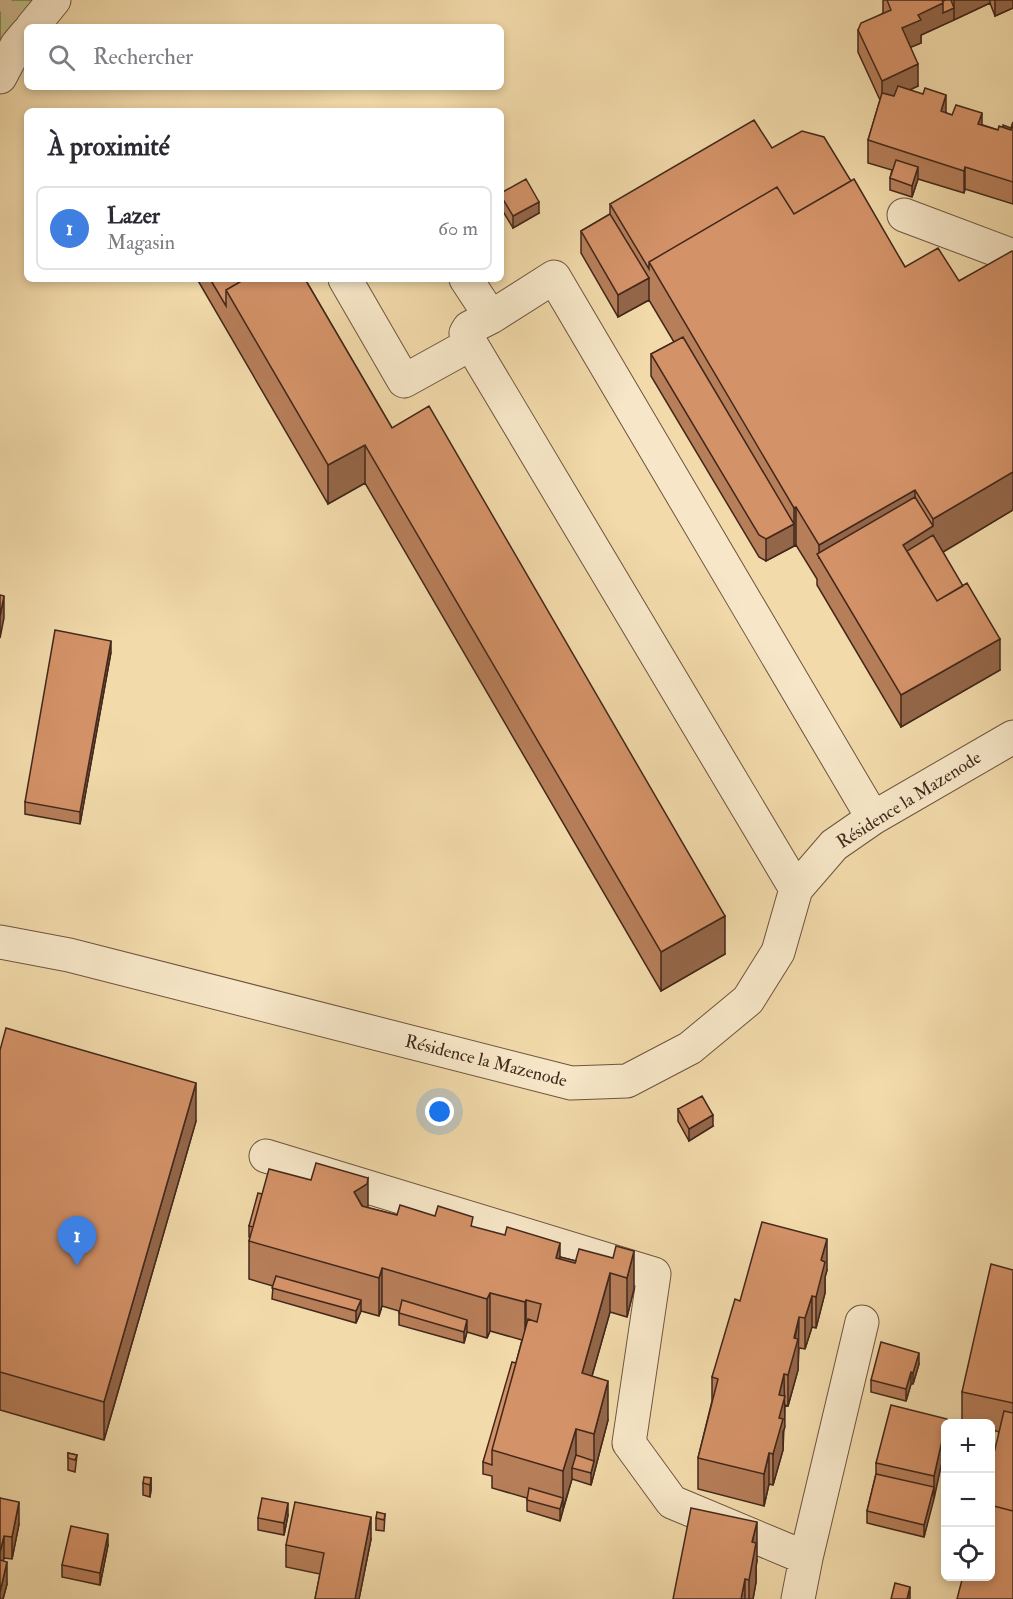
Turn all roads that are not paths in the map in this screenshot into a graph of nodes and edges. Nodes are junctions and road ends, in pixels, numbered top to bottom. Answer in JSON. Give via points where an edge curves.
{"nodes":[{"id":1,"x":54,"y":0,"type":"edge"},
{"id":2,"x":34,"y":24,"type":"edge"},
{"id":3,"x":24,"y":37,"type":"edge"},
{"id":4,"x":0,"y":76,"type":"edge"},
{"id":5,"x":904,"y":215,"type":"dead end"},
{"id":6,"x":1013,"y":256,"type":"edge"},
{"id":7,"x":347,"y":282,"type":"edge"},
{"id":8,"x":468,"y":282,"type":"edge"},
{"id":9,"x":491,"y":317,"type":"junction"},
{"id":10,"x":471,"y":344,"type":"junction"},
{"id":11,"x":1013,"y":737,"type":"edge"},
{"id":12,"x":873,"y":818,"type":"junction"},
{"id":13,"x":796,"y":889,"type":"junction"},
{"id":14,"x":0,"y":942,"type":"edge"},
{"id":15,"x":266,"y":1156,"type":"dead end"},
{"id":16,"x":862,"y":1322,"type":"dead end"},
{"id":17,"x":806,"y":1558,"type":"junction"},
{"id":18,"x":798,"y":1599,"type":"edge"}],
"edges":[{"from":1,"to":2,"type":"street"},
{"from":3,"to":4,"type":"street"},
{"from":5,"to":6,"type":"street"},
{"from":7,"to":10,"type":"street","via":[[404,381]]},
{"from":8,"to":9,"type":"street"},
{"from":9,"to":10,"type":"street","via":[[467,330]]},
{"from":9,"to":12,"type":"street","via":[[554,278]]},
{"from":10,"to":13,"type":"street"},
{"from":11,"to":12,"type":"street","name":"Résidence la Mazenode"},
{"from":12,"to":13,"type":"street","name":"Résidence la Mazenode","via":[[834,845]]},
{"from":13,"to":14,"type":"street","name":"Résidence la Mazenode","via":[[778,952],[748,1000],[690,1048],[627,1081],[571,1083],[69,955]]},
{"from":15,"to":17,"type":"street","via":[[654,1274],[629,1443],[672,1502]]},
{"from":16,"to":17,"type":"street"},
{"from":17,"to":18,"type":"street"}]}
